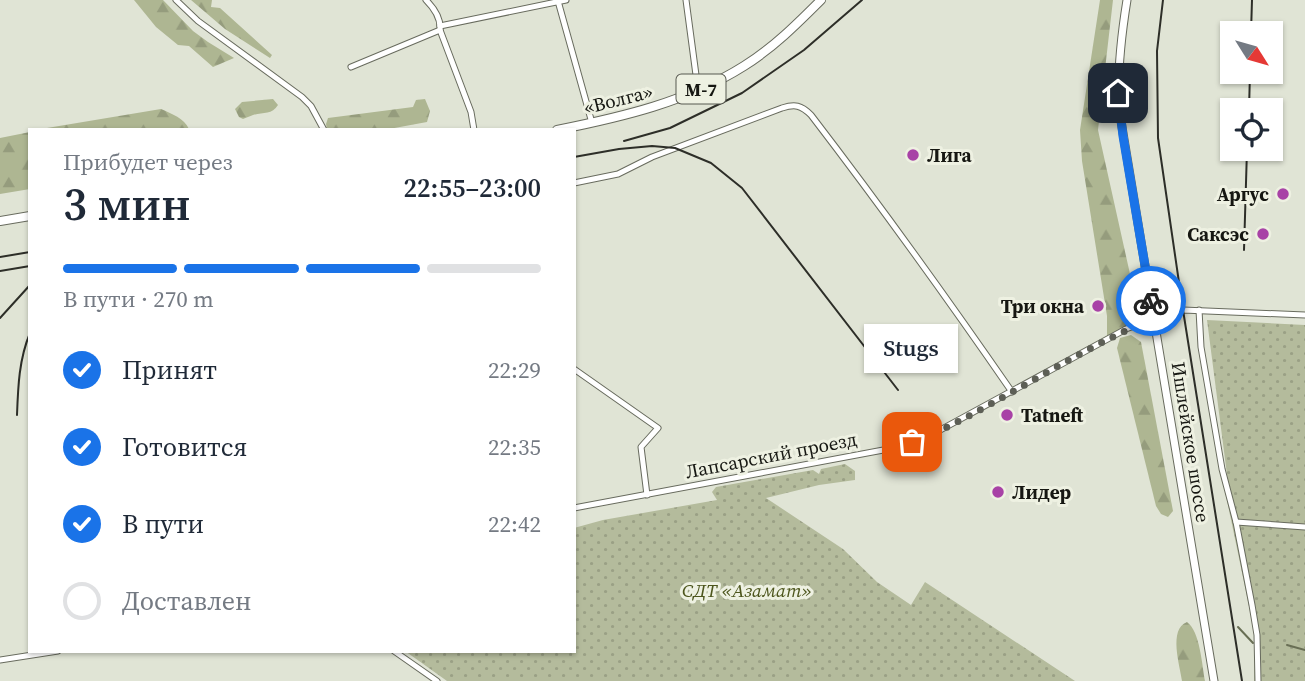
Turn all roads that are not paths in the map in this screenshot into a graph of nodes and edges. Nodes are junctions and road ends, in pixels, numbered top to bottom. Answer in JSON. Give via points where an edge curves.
{"nodes":[{"id":1,"x":176,"y":0,"type":"edge"},
{"id":2,"x":426,"y":0,"type":"edge"},
{"id":3,"x":566,"y":0,"type":"edge"},
{"id":4,"x":686,"y":0,"type":"edge"},
{"id":5,"x":821,"y":0,"type":"edge"},
{"id":6,"x":1128,"y":0,"type":"edge"},
{"id":7,"x":558,"y":1,"type":"edge"},
{"id":8,"x":440,"y":28,"type":"junction"},
{"id":9,"x":351,"y":67,"type":"dead end"},
{"id":10,"x":698,"y":90,"type":"junction"},
{"id":11,"x":592,"y":123,"type":"junction"},
{"id":12,"x":323,"y":128,"type":"edge"},
{"id":13,"x":474,"y":128,"type":"edge"},
{"id":14,"x":567,"y":128,"type":"edge"},
{"id":15,"x":576,"y":183,"type":"edge"},
{"id":16,"x":28,"y":216,"type":"edge"},
{"id":17,"x":0,"y":221,"type":"edge"},
{"id":18,"x":1199,"y":310,"type":"junction"},
{"id":19,"x":1305,"y":314,"type":"edge"},
{"id":20,"x":1154,"y":318,"type":"junction"},
{"id":21,"x":576,"y":370,"type":"edge"},
{"id":22,"x":1012,"y":392,"type":"junction"},
{"id":23,"x":647,"y":495,"type":"junction"},
{"id":24,"x":576,"y":508,"type":"edge"},
{"id":25,"x":1236,"y":522,"type":"junction"},
{"id":26,"x":1305,"y":527,"type":"edge"},
{"id":27,"x":45,"y":653,"type":"edge"},
{"id":28,"x":397,"y":653,"type":"edge"},
{"id":29,"x":0,"y":660,"type":"edge"},
{"id":30,"x":437,"y":681,"type":"edge"},
{"id":31,"x":1214,"y":681,"type":"edge"},
{"id":32,"x":1258,"y":681,"type":"edge"}],
"edges":[{"from":1,"to":12,"type":"street","via":[[302,97]]},
{"from":2,"to":8,"type":"street"},
{"from":3,"to":7,"type":"street"},
{"from":4,"to":10,"type":"street"},
{"from":5,"to":10,"type":"highway","name":"«Волга»","number":"М-7","via":[[744,67]]},
{"from":6,"to":20,"type":"main road","name":"Ишлейское шоссе","via":[[1118,74],[1119,109]]},
{"from":7,"to":8,"type":"street"},
{"from":7,"to":11,"type":"street"},
{"from":8,"to":9,"type":"street"},
{"from":8,"to":13,"type":"street"},
{"from":10,"to":11,"type":"highway","name":"«Волга»","number":"М-7"},
{"from":11,"to":14,"type":"highway","name":"«Волга»","number":"М-7"},
{"from":15,"to":22,"type":"street","via":[[618,174],[782,108],[801,106],[869,191]]},
{"from":16,"to":17,"type":"highway"},
{"from":18,"to":19,"type":"street","name":"Лапсарский проезд"},
{"from":18,"to":20,"type":"street","name":"Лапсарский проезд"},
{"from":18,"to":25,"type":"street","via":[[1222,469]]},
{"from":20,"to":22,"type":"street","name":"Лапсарский проезд"},
{"from":20,"to":31,"type":"main road","name":"Ишлейское шоссе"},
{"from":21,"to":23,"type":"street","via":[[658,428],[641,447]]},
{"from":22,"to":23,"type":"street","name":"Лапсарский проезд","via":[[931,435],[894,448]]},
{"from":23,"to":24,"type":"street","name":"Лапсарский проезд"},
{"from":25,"to":26,"type":"street"},
{"from":25,"to":32,"type":"street","via":[[1257,635]]},
{"from":27,"to":29,"type":"street"},
{"from":28,"to":30,"type":"street"}]}
